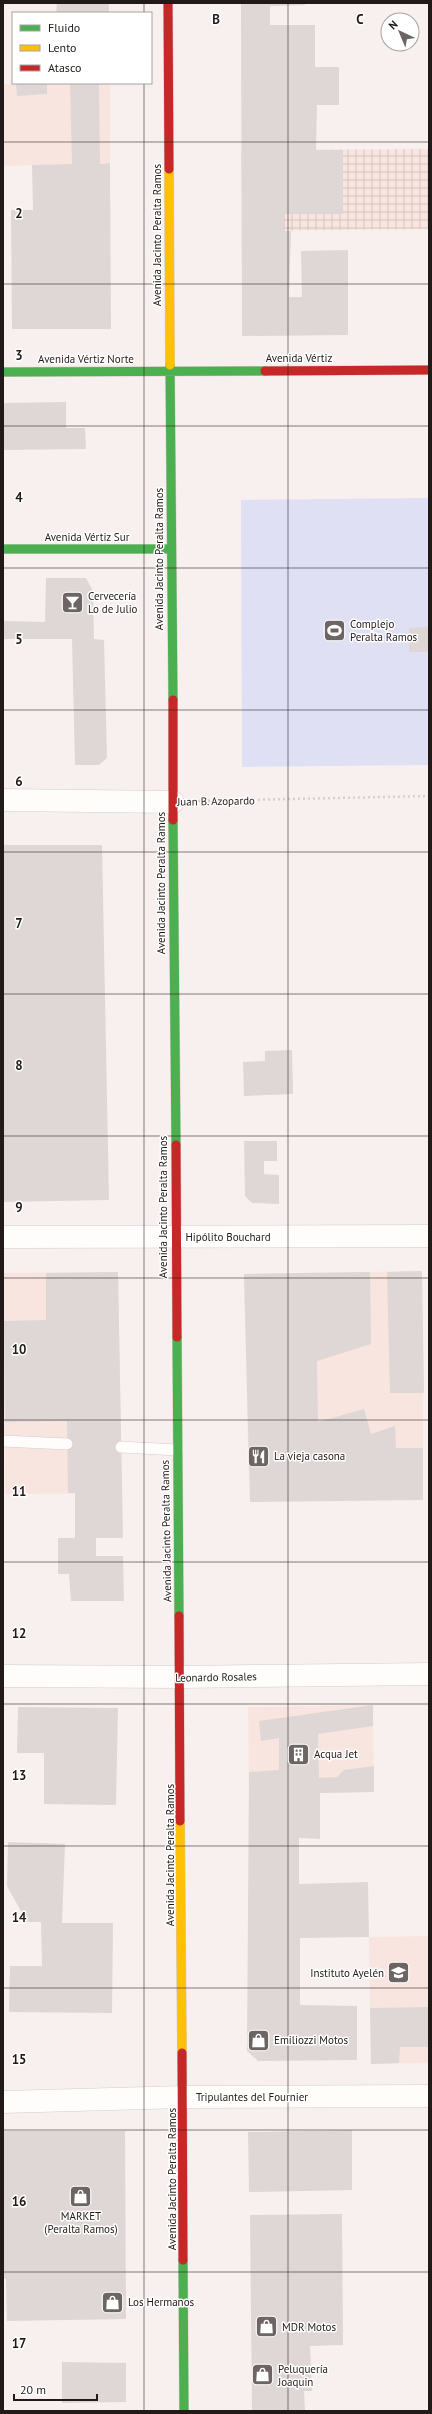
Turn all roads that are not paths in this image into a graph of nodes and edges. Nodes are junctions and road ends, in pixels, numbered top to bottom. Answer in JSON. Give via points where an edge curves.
{"nodes":[{"id":1,"x":168,"y":3,"type":"edge"},
{"id":2,"x":169,"y":370,"type":"junction"},
{"id":3,"x":429,"y":370,"type":"edge"},
{"id":4,"x":3,"y":372,"type":"edge"},
{"id":5,"x":3,"y":549,"type":"edge"},
{"id":6,"x":171,"y":549,"type":"junction"},
{"id":7,"x":3,"y":800,"type":"edge"},
{"id":8,"x":173,"y":802,"type":"junction"},
{"id":9,"x":175,"y":1236,"type":"junction"},
{"id":10,"x":429,"y":1236,"type":"edge"},
{"id":11,"x":3,"y":1237,"type":"edge"},
{"id":12,"x":3,"y":1441,"type":"edge"},
{"id":13,"x":67,"y":1444,"type":"dead end"},
{"id":14,"x":121,"y":1447,"type":"dead end"},
{"id":15,"x":177,"y":1450,"type":"junction"},
{"id":16,"x":429,"y":1674,"type":"edge"},
{"id":17,"x":3,"y":1676,"type":"edge"},
{"id":18,"x":180,"y":1677,"type":"junction"},
{"id":19,"x":429,"y":2096,"type":"edge"},
{"id":20,"x":184,"y":2098,"type":"junction"},
{"id":21,"x":3,"y":2102,"type":"edge"},
{"id":22,"x":184,"y":2411,"type":"edge"}],
"edges":[{"from":1,"to":2,"type":"main road","name":"Avenida Jacinto Peralta Ramos"},
{"from":2,"to":3,"type":"main road","name":"Avenida Vértiz"},
{"from":2,"to":4,"type":"main road","name":"Avenida Vértiz Norte"},
{"from":2,"to":6,"type":"main road","name":"Avenida Jacinto Peralta Ramos"},
{"from":5,"to":6,"type":"main road","name":"Avenida Vértiz Sur"},
{"from":6,"to":8,"type":"main road","name":"Avenida Jacinto Peralta Ramos"},
{"from":7,"to":8,"type":"street","name":"Juan B. Azopardo"},
{"from":8,"to":9,"type":"main road","name":"Avenida Jacinto Peralta Ramos"},
{"from":9,"to":10,"type":"street","name":"Hipólito Bouchard"},
{"from":9,"to":11,"type":"street","name":"Hipólito Bouchard"},
{"from":9,"to":15,"type":"main road","name":"Avenida Jacinto Peralta Ramos"},
{"from":12,"to":13,"type":"lane"},
{"from":14,"to":15,"type":"lane"},
{"from":15,"to":18,"type":"main road","name":"Avenida Jacinto Peralta Ramos"},
{"from":16,"to":18,"type":"street","name":"Leonardo Rosales"},
{"from":17,"to":18,"type":"street","name":"Leonardo Rosales"},
{"from":18,"to":20,"type":"main road","name":"Avenida Jacinto Peralta Ramos"},
{"from":19,"to":20,"type":"street","name":"Tripulantes del Fournier"},
{"from":20,"to":21,"type":"street","name":"Tripulantes del Fournier"},
{"from":20,"to":22,"type":"main road","name":"Avenida Jacinto Peralta Ramos"}]}
